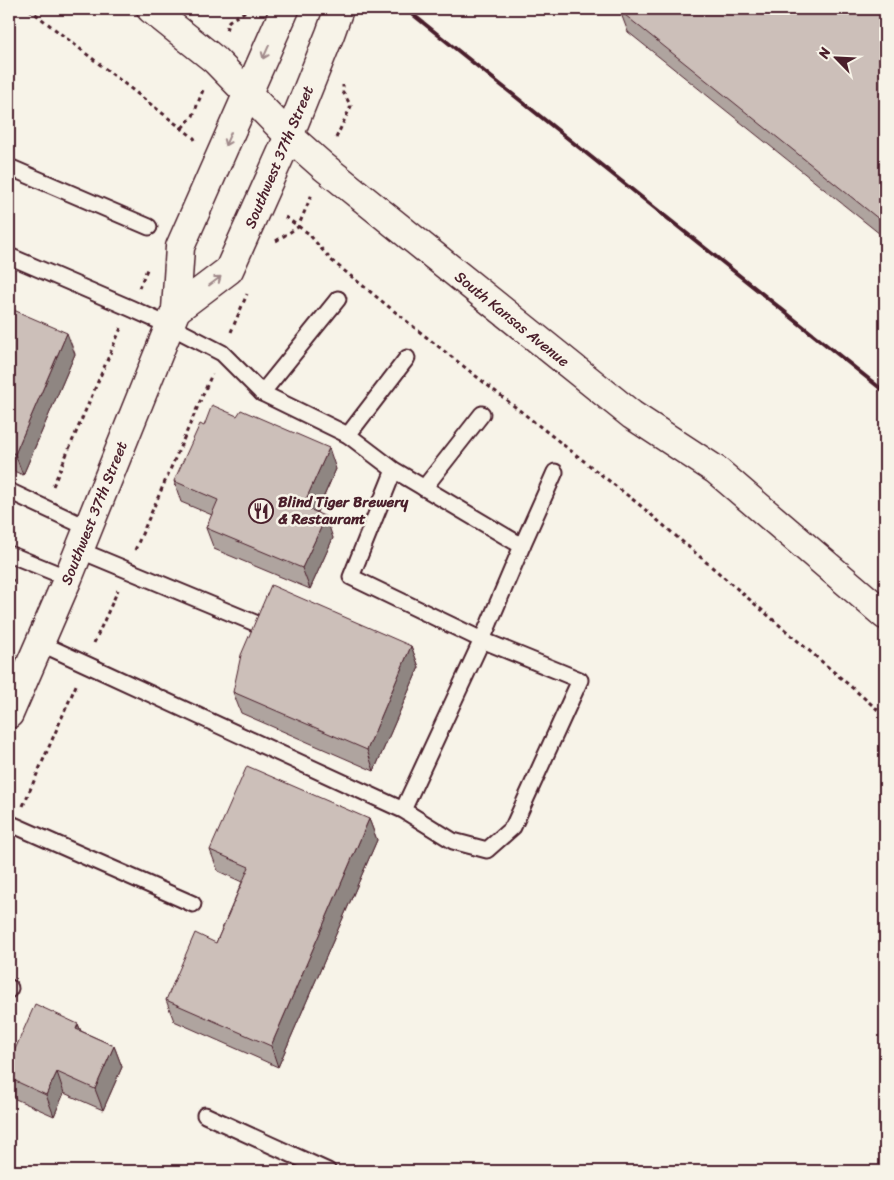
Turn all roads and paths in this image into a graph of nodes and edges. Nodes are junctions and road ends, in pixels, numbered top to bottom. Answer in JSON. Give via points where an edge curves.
{"nodes":[{"id":1,"x":151,"y":9,"type":"edge"},
{"id":2,"x":285,"y":9,"type":"edge"},
{"id":3,"x":338,"y":9,"type":"edge"},
{"id":4,"x":248,"y":94,"type":"junction"},
{"id":5,"x":350,"y":106,"type":"dead end"},
{"id":6,"x":290,"y":136,"type":"junction"},
{"id":7,"x":9,"y":167,"type":"edge"},
{"id":8,"x":324,"y":167,"type":"junction"},
{"id":9,"x":262,"y":198,"type":"junction"},
{"id":10,"x":149,"y":227,"type":"dead end"},
{"id":11,"x":298,"y":227,"type":"junction"},
{"id":12,"x":273,"y":245,"type":"dead end"},
{"id":13,"x":9,"y":256,"type":"edge"},
{"id":14,"x":249,"y":291,"type":"dead end"},
{"id":15,"x":338,"y":299,"type":"dead end"},
{"id":16,"x":173,"y":318,"type":"junction"},
{"id":17,"x":222,"y":353,"type":"junction"},
{"id":18,"x":407,"y":358,"type":"dead end"},
{"id":19,"x":262,"y":393,"type":"junction"},
{"id":20,"x":482,"y":414,"type":"dead end"},
{"id":21,"x":348,"y":435,"type":"junction"},
{"id":22,"x":394,"y":470,"type":"junction"},
{"id":23,"x":555,"y":472,"type":"dead end"},
{"id":24,"x":424,"y":488,"type":"junction"},
{"id":25,"x":9,"y":491,"type":"edge"},
{"id":26,"x":84,"y":539,"type":"junction"},
{"id":27,"x":522,"y":546,"type":"junction"},
{"id":28,"x":9,"y":554,"type":"edge"},
{"id":29,"x":127,"y":569,"type":"junction"},
{"id":30,"x":68,"y":578,"type":"junction"},
{"id":31,"x":885,"y":615,"type":"edge"},
{"id":32,"x":254,"y":623,"type":"edge"},
{"id":33,"x":482,"y":640,"type":"junction"},
{"id":34,"x":40,"y":643,"type":"junction"},
{"id":35,"x":85,"y":664,"type":"junction"},
{"id":36,"x":9,"y":714,"type":"edge"},
{"id":37,"x":885,"y":716,"type":"edge"},
{"id":38,"x":403,"y":810,"type":"junction"},
{"id":39,"x":12,"y":824,"type":"edge"},
{"id":40,"x":193,"y":904,"type":"dead end"},
{"id":41,"x":205,"y":1115,"type":"dead end"},
{"id":42,"x":328,"y":1171,"type":"edge"}],
"edges":[{"from":1,"to":4,"type":"main road","name":"South Kansas Avenue","via":[[215,60]]},
{"from":2,"to":4,"type":"main road","name":"Southwest 37th Street","one_way":true},
{"from":3,"to":6,"type":"main road","name":"Southwest 37th Street"},
{"from":4,"to":6,"type":"main road","name":"South Kansas Avenue"},
{"from":4,"to":16,"type":"main road","name":"Southwest 37th Street","one_way":true,"via":[[180,247]]},
{"from":5,"to":8,"type":"path"},
{"from":6,"to":8,"type":"main road","name":"South Kansas Avenue"},
{"from":6,"to":9,"type":"main road","name":"Southwest 37th Street"},
{"from":7,"to":10,"type":"lane"},
{"from":8,"to":11,"type":"path"},
{"from":8,"to":31,"type":"main road","name":"South Kansas Avenue","via":[[632,415],[716,470]]},
{"from":9,"to":11,"type":"path"},
{"from":16,"to":9,"type":"main road","name":"Southwest 37th Street","one_way":true,"via":[[229,270]]},
{"from":11,"to":12,"type":"path"},
{"from":11,"to":37,"type":"path","via":[[308,233],[331,260],[641,506]]},
{"from":13,"to":16,"type":"lane","via":[[130,308]]},
{"from":14,"to":17,"type":"path"},
{"from":15,"to":19,"type":"lane"},
{"from":16,"to":17,"type":"lane"},
{"from":16,"to":26,"type":"main road","name":"Southwest 37th Street"},
{"from":17,"to":19,"type":"lane"},
{"from":17,"to":29,"type":"path"},
{"from":18,"to":21,"type":"lane"},
{"from":19,"to":21,"type":"lane"},
{"from":20,"to":24,"type":"lane"},
{"from":21,"to":22,"type":"lane"},
{"from":22,"to":24,"type":"lane"},
{"from":22,"to":33,"type":"lane","via":[[351,577]]},
{"from":23,"to":27,"type":"lane"},
{"from":24,"to":27,"type":"lane"},
{"from":25,"to":26,"type":"lane"},
{"from":26,"to":29,"type":"lane"},
{"from":26,"to":30,"type":"main road","name":"Southwest 37th Street"},
{"from":27,"to":33,"type":"lane"},
{"from":28,"to":30,"type":"lane"},
{"from":29,"to":32,"type":"lane"},
{"from":29,"to":35,"type":"path"},
{"from":30,"to":34,"type":"main road","name":"Southwest 37th Street"},
{"from":33,"to":38,"type":"lane"},
{"from":33,"to":38,"type":"lane","via":[[580,680],[513,827],[487,850],[453,840]]},
{"from":34,"to":35,"type":"lane"},
{"from":34,"to":36,"type":"main road","name":"Southwest 37th Street"},
{"from":35,"to":38,"type":"lane"},
{"from":35,"to":39,"type":"path"},
{"from":39,"to":40,"type":"lane"},
{"from":41,"to":42,"type":"lane"}]}
